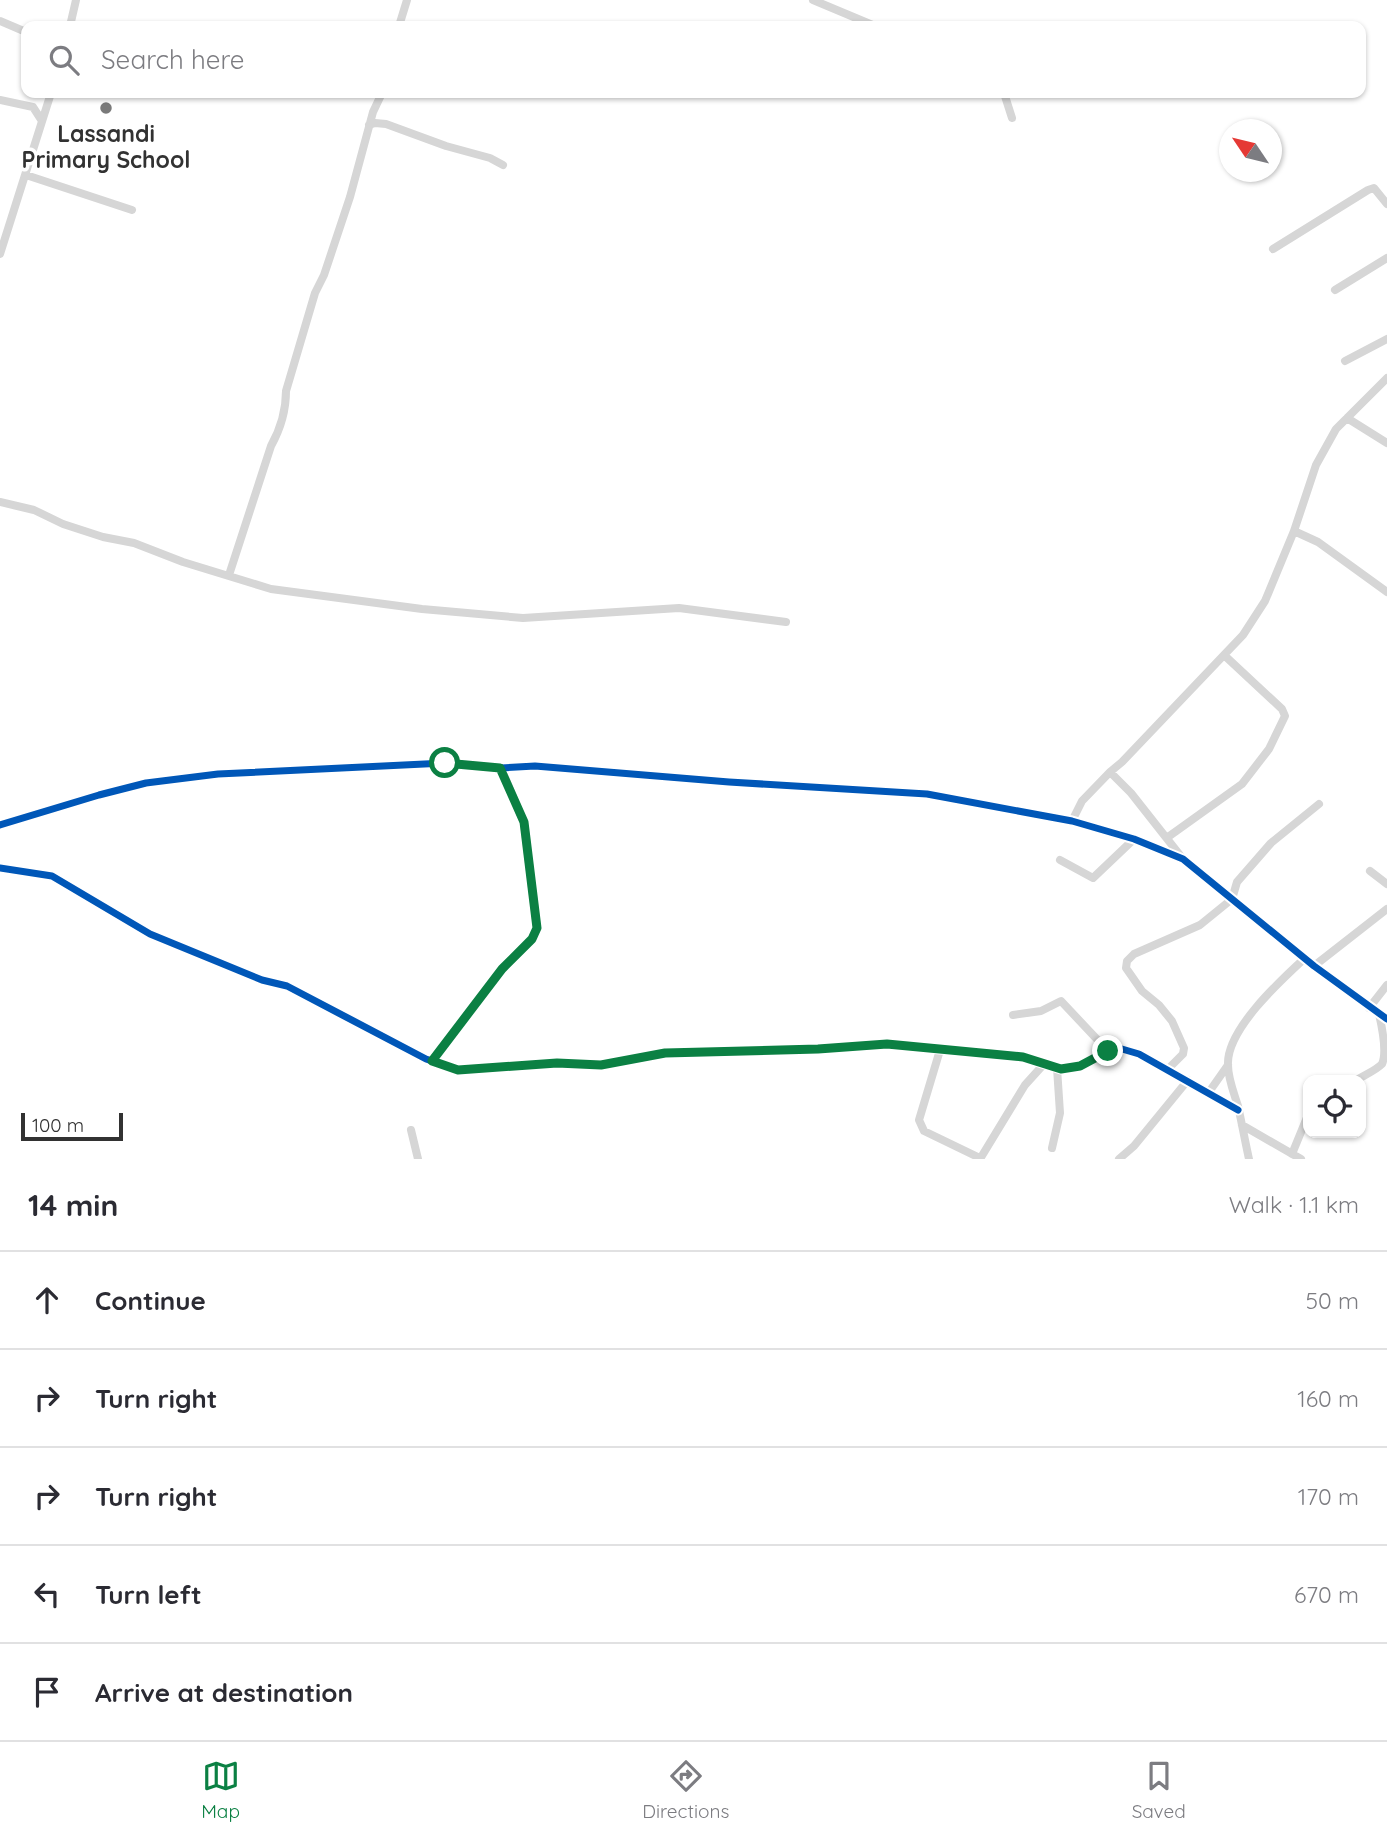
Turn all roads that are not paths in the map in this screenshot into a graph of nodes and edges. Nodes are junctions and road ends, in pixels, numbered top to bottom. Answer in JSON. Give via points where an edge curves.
{"nodes":[{"id":1,"x":76,"y":0,"type":"edge"},
{"id":2,"x":407,"y":0,"type":"edge"},
{"id":3,"x":813,"y":0,"type":"edge"},
{"id":4,"x":0,"y":21,"type":"edge"},
{"id":5,"x":71,"y":21,"type":"edge"},
{"id":6,"x":401,"y":21,"type":"edge"},
{"id":7,"x":863,"y":21,"type":"edge"},
{"id":8,"x":21,"y":30,"type":"edge"},
{"id":9,"x":45,"y":98,"type":"edge"},
{"id":10,"x":49,"y":98,"type":"edge"},
{"id":11,"x":380,"y":98,"type":"edge"},
{"id":12,"x":1006,"y":98,"type":"edge"},
{"id":13,"x":0,"y":100,"type":"edge"},
{"id":14,"x":33,"y":107,"type":"junction"},
{"id":15,"x":1012,"y":118,"type":"dead end"},
{"id":16,"x":42,"y":121,"type":"junction"},
{"id":17,"x":369,"y":125,"type":"junction"},
{"id":18,"x":503,"y":165,"type":"dead end"},
{"id":19,"x":26,"y":175,"type":"junction"},
{"id":20,"x":1387,"y":204,"type":"edge"},
{"id":21,"x":132,"y":210,"type":"dead end"},
{"id":22,"x":1273,"y":249,"type":"dead end"},
{"id":23,"x":0,"y":254,"type":"edge"},
{"id":24,"x":1387,"y":258,"type":"edge"},
{"id":25,"x":1335,"y":290,"type":"dead end"},
{"id":26,"x":1387,"y":339,"type":"edge"},
{"id":27,"x":1345,"y":361,"type":"dead end"},
{"id":28,"x":1387,"y":378,"type":"edge"},
{"id":29,"x":1347,"y":418,"type":"junction"},
{"id":30,"x":1387,"y":443,"type":"edge"},
{"id":31,"x":0,"y":502,"type":"edge"},
{"id":32,"x":1294,"y":531,"type":"junction"},
{"id":33,"x":229,"y":575,"type":"junction"},
{"id":34,"x":1387,"y":592,"type":"edge"},
{"id":35,"x":786,"y":622,"type":"dead end"},
{"id":36,"x":1224,"y":655,"type":"junction"},
{"id":37,"x":500,"y":768,"type":"junction"},
{"id":38,"x":1110,"y":772,"type":"junction"},
{"id":39,"x":1319,"y":804,"type":"dead end"},
{"id":40,"x":1072,"y":821,"type":"junction"},
{"id":41,"x":0,"y":825,"type":"edge"},
{"id":42,"x":1168,"y":837,"type":"junction"},
{"id":43,"x":1134,"y":839,"type":"junction"},
{"id":44,"x":1183,"y":859,"type":"junction"},
{"id":45,"x":1060,"y":860,"type":"dead end"},
{"id":46,"x":0,"y":868,"type":"edge"},
{"id":47,"x":1370,"y":871,"type":"dead end"},
{"id":48,"x":1387,"y":884,"type":"edge"},
{"id":49,"x":1232,"y":899,"type":"junction"},
{"id":50,"x":1387,"y":909,"type":"edge"},
{"id":51,"x":1305,"y":958,"type":"junction"},
{"id":52,"x":1314,"y":966,"type":"junction"},
{"id":53,"x":1387,"y":985,"type":"edge"},
{"id":54,"x":1369,"y":1008,"type":"junction"},
{"id":55,"x":1379,"y":1014,"type":"junction"},
{"id":56,"x":1013,"y":1016,"type":"dead end"},
{"id":57,"x":1387,"y":1019,"type":"edge"},
{"id":58,"x":940,"y":1050,"type":"junction"},
{"id":59,"x":1108,"y":1051,"type":"junction"},
{"id":60,"x":432,"y":1061,"type":"junction"},
{"id":61,"x":1044,"y":1064,"type":"junction"},
{"id":62,"x":1227,"y":1065,"type":"junction"},
{"id":63,"x":1057,"y":1068,"type":"junction"},
{"id":64,"x":1168,"y":1069,"type":"junction"},
{"id":65,"x":1365,"y":1075,"type":"edge"},
{"id":66,"x":1188,"y":1080,"type":"junction"},
{"id":67,"x":1209,"y":1092,"type":"junction"},
{"id":68,"x":1238,"y":1110,"type":"junction"},
{"id":69,"x":1242,"y":1125,"type":"junction"},
{"id":70,"x":1303,"y":1127,"type":"edge"},
{"id":71,"x":411,"y":1130,"type":"dead end"},
{"id":72,"x":1052,"y":1148,"type":"dead end"},
{"id":73,"x":1292,"y":1154,"type":"junction"},
{"id":74,"x":980,"y":1158,"type":"edge"},
{"id":75,"x":418,"y":1159,"type":"edge"},
{"id":76,"x":1119,"y":1159,"type":"edge"},
{"id":77,"x":1249,"y":1159,"type":"edge"},
{"id":78,"x":1301,"y":1159,"type":"edge"}],
"edges":[{"from":1,"to":5,"type":"street"},
{"from":2,"to":6,"type":"street"},
{"from":3,"to":7,"type":"street"},
{"from":4,"to":8,"type":"street"},
{"from":9,"to":14,"type":"street"},
{"from":10,"to":16,"type":"street"},
{"from":11,"to":17,"type":"street"},
{"from":12,"to":15,"type":"street"},
{"from":13,"to":14,"type":"street"},
{"from":14,"to":16,"type":"street"},
{"from":16,"to":19,"type":"street"},
{"from":17,"to":18,"type":"street","via":[[386,124]]},
{"from":17,"to":33,"type":"street","via":[[286,391],[282,427],[271,446]]},
{"from":19,"to":21,"type":"street"},
{"from":19,"to":23,"type":"street"},
{"from":20,"to":22,"type":"street","via":[[1374,188],[1368,190]]},
{"from":24,"to":25,"type":"street"},
{"from":26,"to":27,"type":"street"},
{"from":28,"to":29,"type":"street"},
{"from":29,"to":30,"type":"street"},
{"from":29,"to":32,"type":"street","via":[[1316,465]]},
{"from":31,"to":33,"type":"street"},
{"from":32,"to":34,"type":"street","via":[[1318,542]]},
{"from":32,"to":36,"type":"street","via":[[1265,601]]},
{"from":33,"to":35,"type":"street","via":[[271,589],[523,618],[679,608]]},
{"from":36,"to":38,"type":"street"},
{"from":36,"to":42,"type":"street","via":[[1285,716],[1269,749],[1241,784]]},
{"from":37,"to":40,"type":"street","via":[[534,766],[927,794]]},
{"from":37,"to":41,"type":"street","via":[[445,763],[218,774],[146,783]]},
{"from":37,"to":60,"type":"street","via":[[524,822],[537,928]]},
{"from":38,"to":40,"type":"street","via":[[1082,802]]},
{"from":38,"to":42,"type":"street"},
{"from":39,"to":49,"type":"street","via":[[1271,844],[1237,882]]},
{"from":40,"to":43,"type":"street"},
{"from":42,"to":44,"type":"street"},
{"from":43,"to":44,"type":"street"},
{"from":43,"to":45,"type":"street","via":[[1093,878]]},
{"from":44,"to":49,"type":"street"},
{"from":46,"to":60,"type":"street","via":[[52,876],[150,934],[262,981],[287,986]]},
{"from":47,"to":48,"type":"street"},
{"from":49,"to":51,"type":"street"},
{"from":49,"to":64,"type":"street","via":[[1200,925],[1134,954],[1126,964],[1135,983],[1172,1021],[1184,1048]]},
{"from":50,"to":52,"type":"street"},
{"from":51,"to":52,"type":"street"},
{"from":51,"to":62,"type":"street","via":[[1269,991],[1236,1037]]},
{"from":52,"to":54,"type":"street"},
{"from":53,"to":54,"type":"street"},
{"from":54,"to":55,"type":"street"},
{"from":55,"to":57,"type":"street"},
{"from":55,"to":65,"type":"street","via":[[1386,1057]]},
{"from":56,"to":59,"type":"street","via":[[1041,1011],[1062,1000]]},
{"from":58,"to":60,"type":"street","via":[[887,1044],[665,1053],[601,1065],[557,1063],[458,1070]]},
{"from":58,"to":61,"type":"street","via":[[1023,1057]]},
{"from":58,"to":74,"type":"street","via":[[920,1126]]},
{"from":59,"to":63,"type":"street","via":[[1080,1066]]},
{"from":59,"to":64,"type":"street","via":[[1139,1054]]},
{"from":61,"to":63,"type":"street"},
{"from":61,"to":74,"type":"street","via":[[1025,1085]]},
{"from":62,"to":67,"type":"street"},
{"from":62,"to":68,"type":"street"},
{"from":63,"to":72,"type":"street","via":[[1060,1113]]},
{"from":64,"to":66,"type":"street"},
{"from":66,"to":67,"type":"street"},
{"from":66,"to":76,"type":"street"},
{"from":67,"to":68,"type":"street"},
{"from":68,"to":69,"type":"street"},
{"from":69,"to":73,"type":"street"},
{"from":69,"to":77,"type":"street"},
{"from":70,"to":73,"type":"street"},
{"from":71,"to":75,"type":"street"},
{"from":73,"to":78,"type":"street"}]}
